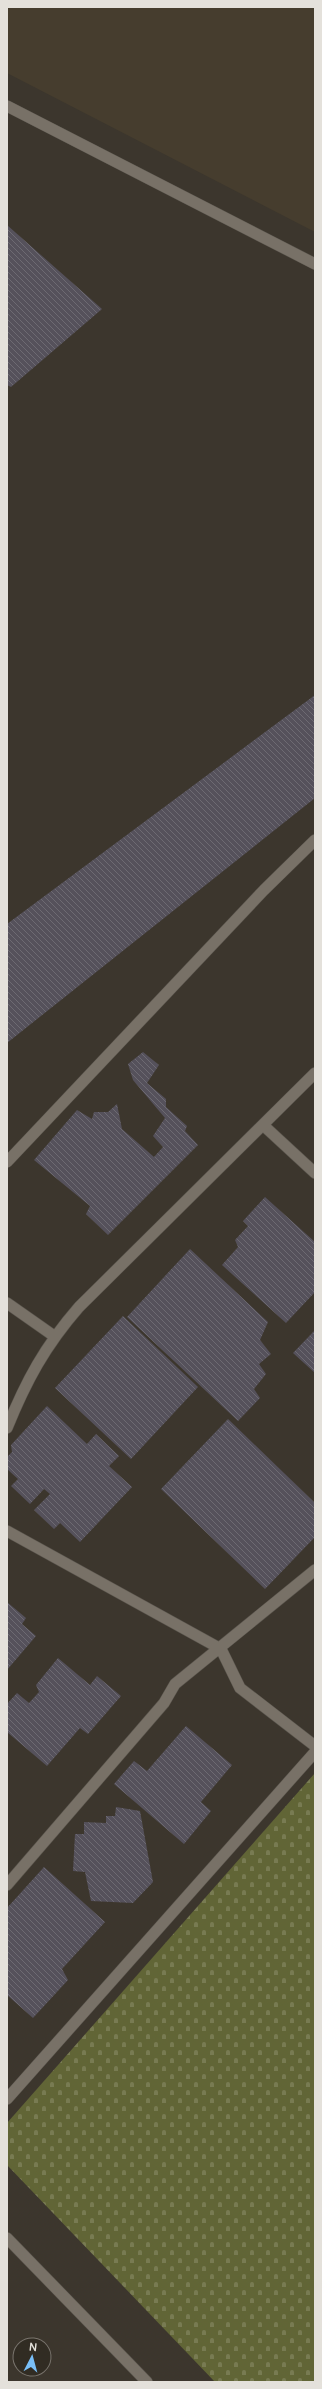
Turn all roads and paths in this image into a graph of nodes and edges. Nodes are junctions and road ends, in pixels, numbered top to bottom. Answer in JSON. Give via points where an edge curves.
{"nodes":[{"id":1,"x":7,"y":106,"type":"edge"},
{"id":2,"x":315,"y":264,"type":"edge"},
{"id":3,"x":315,"y":840,"type":"edge"},
{"id":4,"x":315,"y":1073,"type":"edge"},
{"id":5,"x":263,"y":1125,"type":"junction"},
{"id":6,"x":7,"y":1162,"type":"edge"},
{"id":7,"x":315,"y":1173,"type":"edge"},
{"id":8,"x":7,"y":1303,"type":"edge"},
{"id":9,"x":54,"y":1336,"type":"junction"},
{"id":10,"x":7,"y":1428,"type":"edge"},
{"id":11,"x":7,"y":1531,"type":"edge"},
{"id":12,"x":315,"y":1570,"type":"edge"},
{"id":13,"x":221,"y":1648,"type":"junction"},
{"id":14,"x":315,"y":1746,"type":"edge"},
{"id":15,"x":315,"y":1752,"type":"edge"},
{"id":16,"x":7,"y":1885,"type":"edge"},
{"id":17,"x":7,"y":2099,"type":"edge"},
{"id":18,"x":7,"y":2238,"type":"edge"},
{"id":19,"x":147,"y":2382,"type":"edge"}],
"edges":[{"from":1,"to":2,"type":"street"},
{"from":3,"to":6,"type":"street","via":[[264,890]]},
{"from":4,"to":5,"type":"street"},
{"from":5,"to":7,"type":"street"},
{"from":5,"to":9,"type":"street","via":[[79,1307]]},
{"from":8,"to":9,"type":"street"},
{"from":9,"to":10,"type":"street","via":[[24,1386]]},
{"from":11,"to":13,"type":"street"},
{"from":12,"to":13,"type":"street"},
{"from":13,"to":14,"type":"street","via":[[240,1688]]},
{"from":13,"to":16,"type":"street","via":[[175,1684],[164,1703]]},
{"from":15,"to":17,"type":"street"},
{"from":18,"to":19,"type":"street"}]}
